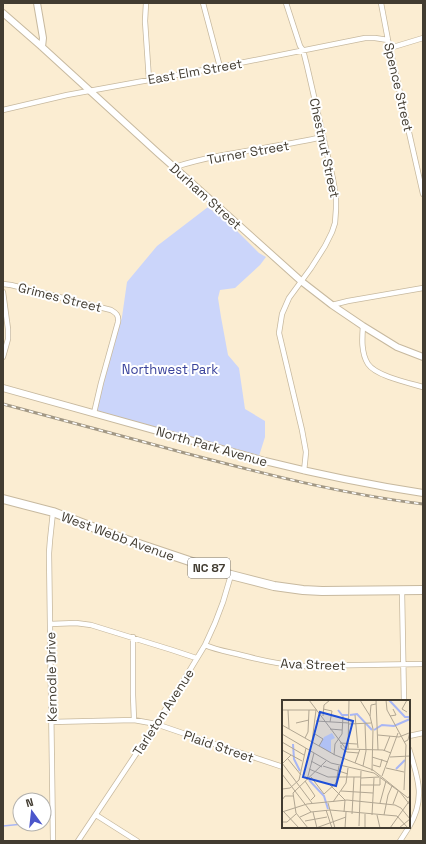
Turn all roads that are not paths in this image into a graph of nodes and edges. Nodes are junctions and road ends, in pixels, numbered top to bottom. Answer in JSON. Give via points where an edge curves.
{"nodes":[{"id":1,"x":37,"y":3,"type":"edge"},
{"id":2,"x":146,"y":3,"type":"edge"},
{"id":3,"x":203,"y":3,"type":"edge"},
{"id":4,"x":286,"y":3,"type":"edge"},
{"id":5,"x":381,"y":3,"type":"edge"},
{"id":6,"x":3,"y":13,"type":"edge"},
{"id":7,"x":423,"y":38,"type":"edge"},
{"id":8,"x":388,"y":40,"type":"junction"},
{"id":9,"x":42,"y":47,"type":"junction"},
{"id":10,"x":390,"y":48,"type":"junction"},
{"id":11,"x":303,"y":50,"type":"junction"},
{"id":12,"x":220,"y":67,"type":"junction"},
{"id":13,"x":149,"y":80,"type":"junction"},
{"id":14,"x":90,"y":91,"type":"junction"},
{"id":15,"x":3,"y":110,"type":"edge"},
{"id":16,"x":323,"y":137,"type":"junction"},
{"id":17,"x":175,"y":167,"type":"junction"},
{"id":18,"x":423,"y":194,"type":"edge"},
{"id":19,"x":301,"y":281,"type":"junction"},
{"id":20,"x":3,"y":284,"type":"edge"},
{"id":21,"x":423,"y":288,"type":"edge"},
{"id":22,"x":3,"y":292,"type":"edge"},
{"id":23,"x":332,"y":305,"type":"junction"},
{"id":24,"x":363,"y":326,"type":"junction"},
{"id":25,"x":3,"y":357,"type":"edge"},
{"id":26,"x":423,"y":357,"type":"edge"},
{"id":27,"x":423,"y":387,"type":"edge"},
{"id":28,"x":3,"y":388,"type":"edge"},
{"id":29,"x":94,"y":413,"type":"junction"},
{"id":30,"x":304,"y":471,"type":"junction"},
{"id":31,"x":423,"y":493,"type":"edge"},
{"id":32,"x":3,"y":499,"type":"edge"},
{"id":33,"x":53,"y":512,"type":"junction"},
{"id":34,"x":231,"y":575,"type":"junction"},
{"id":35,"x":423,"y":590,"type":"edge"},
{"id":36,"x":402,"y":591,"type":"junction"},
{"id":37,"x":50,"y":624,"type":"junction"},
{"id":38,"x":133,"y":638,"type":"junction"},
{"id":39,"x":205,"y":645,"type":"junction"},
{"id":40,"x":196,"y":658,"type":"junction"},
{"id":41,"x":403,"y":664,"type":"junction"},
{"id":42,"x":423,"y":664,"type":"edge"},
{"id":43,"x":404,"y":700,"type":"edge"},
{"id":44,"x":134,"y":720,"type":"junction"},
{"id":45,"x":51,"y":722,"type":"junction"},
{"id":46,"x":156,"y":724,"type":"junction"},
{"id":47,"x":423,"y":733,"type":"edge"},
{"id":48,"x":410,"y":736,"type":"edge"},
{"id":49,"x":410,"y":753,"type":"edge"},
{"id":50,"x":282,"y":767,"type":"edge"},
{"id":51,"x":96,"y":815,"type":"junction"},
{"id":52,"x":410,"y":825,"type":"edge"},
{"id":53,"x":408,"y":828,"type":"edge"},
{"id":54,"x":52,"y":841,"type":"edge"},
{"id":55,"x":78,"y":841,"type":"edge"},
{"id":56,"x":137,"y":841,"type":"edge"},
{"id":57,"x":400,"y":841,"type":"edge"}],
"edges":[{"from":1,"to":9,"type":"street","via":[[43,38]]},
{"from":2,"to":13,"type":"street"},
{"from":3,"to":12,"type":"street"},
{"from":4,"to":11,"type":"street","name":"Chestnut Street"},
{"from":5,"to":8,"type":"street","name":"Spence Street"},
{"from":6,"to":9,"type":"street","name":"Durham Street"},
{"from":7,"to":10,"type":"street"},
{"from":8,"to":10,"type":"street","name":"Spence Street"},
{"from":8,"to":11,"type":"street","name":"East Elm Street","via":[[365,38]]},
{"from":9,"to":14,"type":"street","name":"Durham Street"},
{"from":10,"to":18,"type":"street","name":"Spence Street"},
{"from":11,"to":12,"type":"street","name":"East Elm Street"},
{"from":11,"to":16,"type":"street","name":"Chestnut Street"},
{"from":12,"to":13,"type":"street","name":"East Elm Street"},
{"from":13,"to":14,"type":"street","name":"East Elm Street"},
{"from":14,"to":15,"type":"street","name":"East Elm Street"},
{"from":14,"to":17,"type":"street","name":"Durham Street"},
{"from":16,"to":17,"type":"street","name":"Turner Street"},
{"from":16,"to":19,"type":"street","name":"Chestnut Street","via":[[336,197],[335,223],[326,246]]},
{"from":17,"to":19,"type":"street","name":"Durham Street"},
{"from":19,"to":23,"type":"street","name":"Durham Street"},
{"from":19,"to":30,"type":"street","name":"Chestnut Street","via":[[282,314],[279,333],[306,452]]},
{"from":20,"to":29,"type":"street","name":"Grimes Street","via":[[111,310],[119,318]]},
{"from":21,"to":23,"type":"street"},
{"from":22,"to":25,"type":"street","via":[[8,339]]},
{"from":23,"to":24,"type":"street","name":"Durham Street"},
{"from":24,"to":26,"type":"street","name":"Durham Street","via":[[397,347]]},
{"from":24,"to":27,"type":"street","via":[[363,349],[368,364],[384,375]]},
{"from":28,"to":29,"type":"street","name":"North Park Avenue"},
{"from":29,"to":30,"type":"street","name":"North Park Avenue"},
{"from":30,"to":31,"type":"street","name":"North Park Avenue"},
{"from":32,"to":33,"type":"highway","name":"West Webb Avenue","number":"NC 87"},
{"from":33,"to":34,"type":"highway","name":"West Webb Avenue","number":"NC 87"},
{"from":33,"to":37,"type":"street","name":"Kernodle Drive","via":[[50,540]]},
{"from":34,"to":36,"type":"highway","name":"West Webb Avenue","number":"NC 87","via":[[303,590]]},
{"from":34,"to":39,"type":"street","name":"Tarleton Avenue","via":[[218,616]]},
{"from":35,"to":36,"type":"highway","name":"West Webb Avenue","number":"NC 87"},
{"from":36,"to":41,"type":"street"},
{"from":37,"to":38,"type":"street","via":[[91,625]]},
{"from":37,"to":45,"type":"street","name":"Kernodle Drive"},
{"from":38,"to":40,"type":"street"},
{"from":38,"to":44,"type":"street"},
{"from":39,"to":40,"type":"street","name":"Tarleton Avenue"},
{"from":39,"to":41,"type":"street","name":"Ava Street","via":[[264,661],[299,666]]},
{"from":40,"to":46,"type":"street","name":"Tarleton Avenue"},
{"from":41,"to":42,"type":"street","name":"Ava Street"},
{"from":41,"to":43,"type":"street"},
{"from":44,"to":45,"type":"street","name":"Plaid Street"},
{"from":44,"to":46,"type":"street","name":"Plaid Street"},
{"from":45,"to":54,"type":"street","name":"Kernodle Drive"},
{"from":46,"to":50,"type":"street","name":"Plaid Street"},
{"from":46,"to":51,"type":"street","name":"Tarleton Avenue"},
{"from":47,"to":48,"type":"street"},
{"from":49,"to":52,"type":"street","via":[[420,788],[419,800]]},
{"from":51,"to":55,"type":"street","name":"Tarleton Avenue"},
{"from":51,"to":56,"type":"street"},
{"from":53,"to":57,"type":"street"}]}
